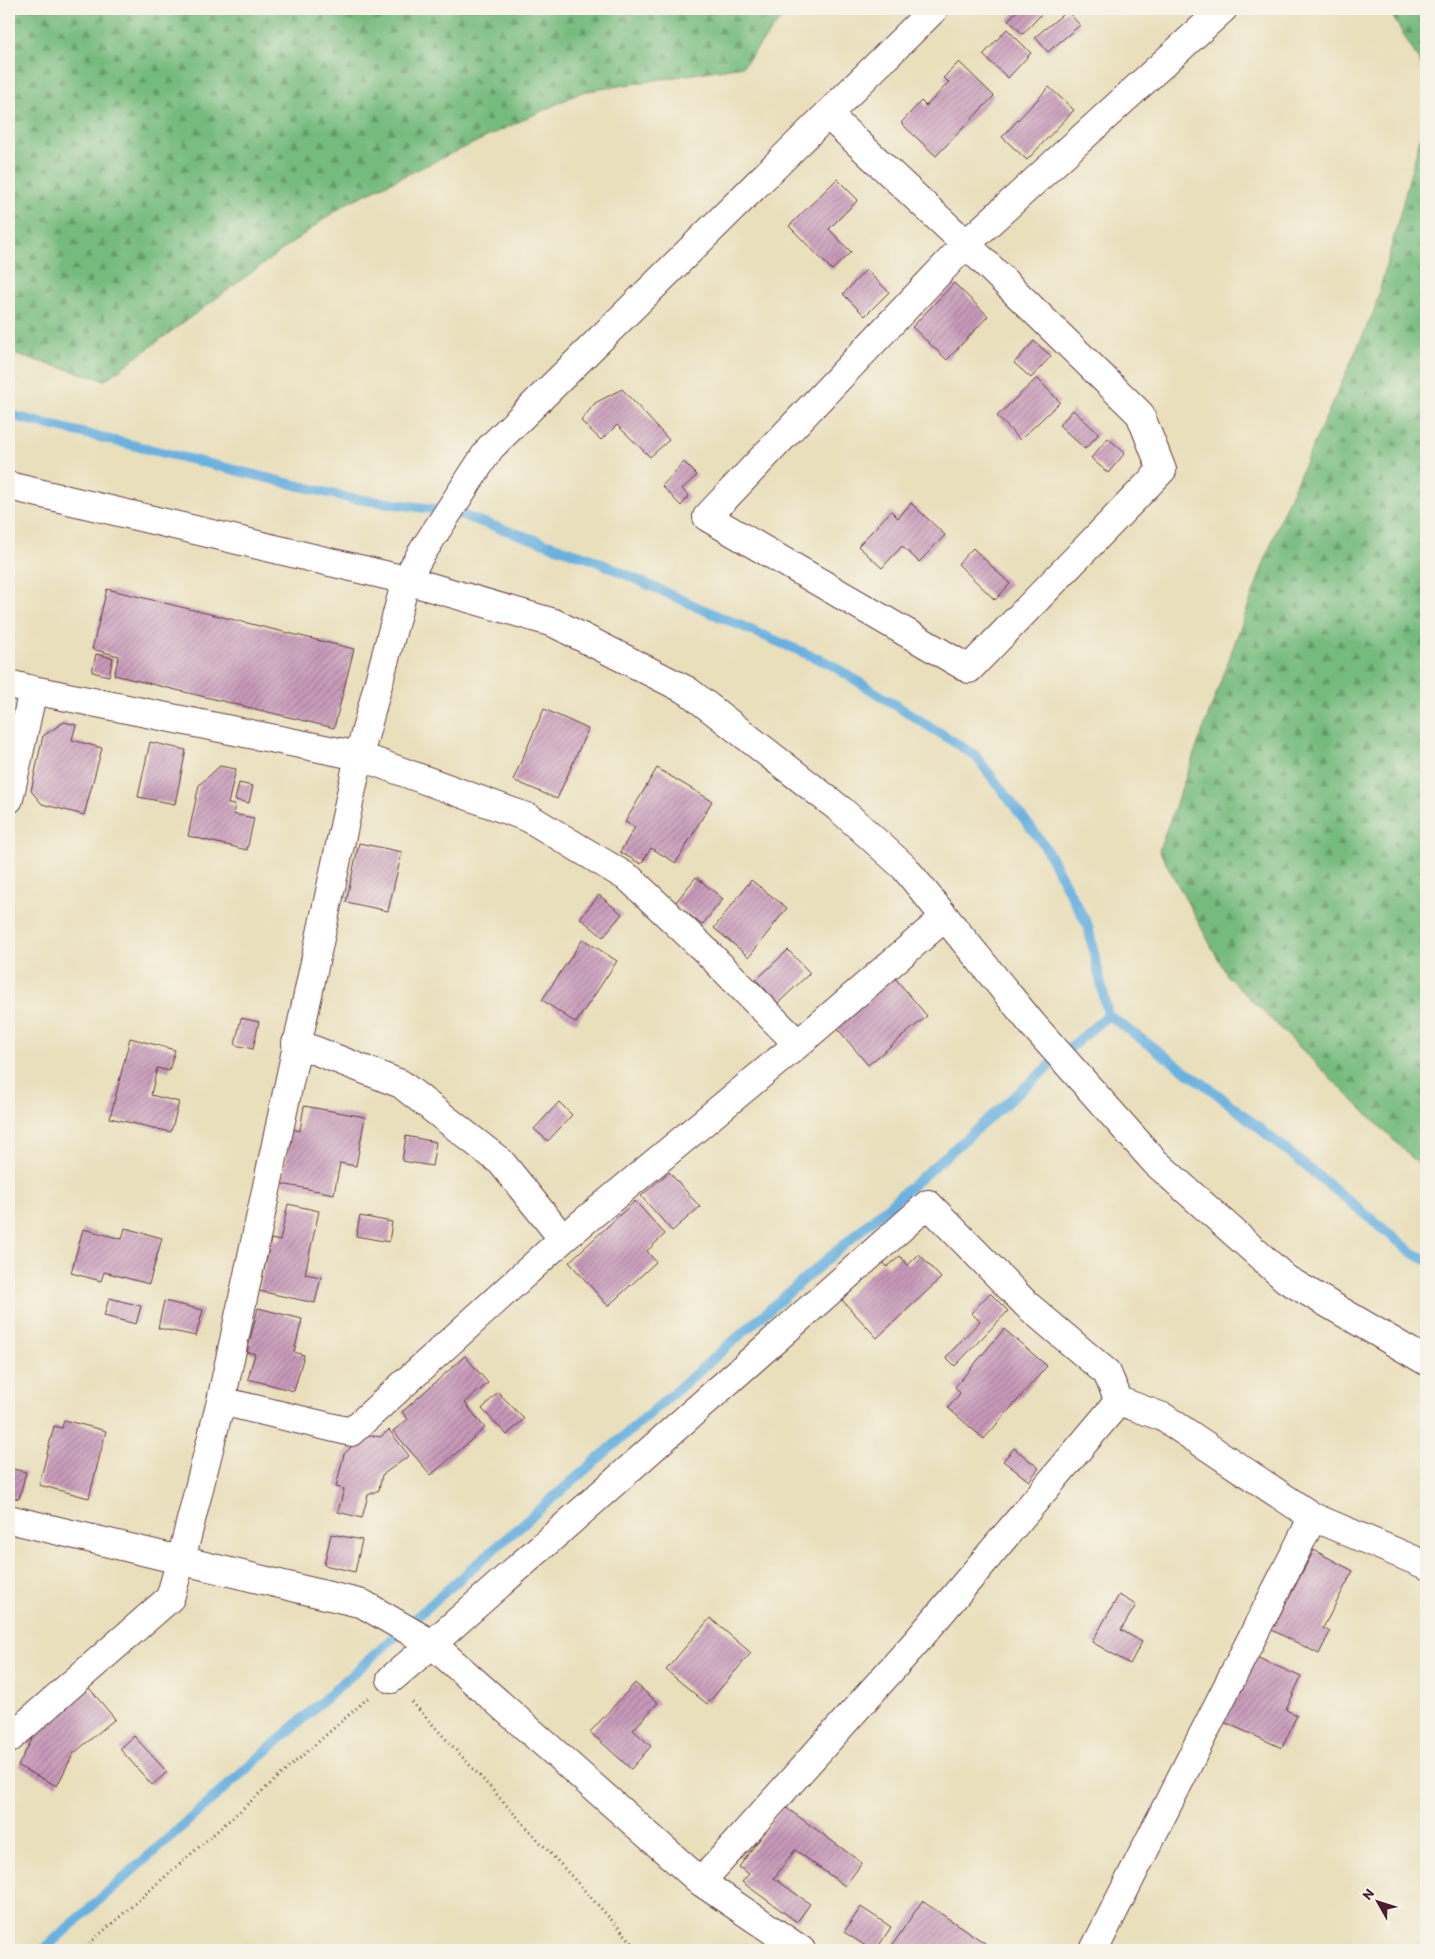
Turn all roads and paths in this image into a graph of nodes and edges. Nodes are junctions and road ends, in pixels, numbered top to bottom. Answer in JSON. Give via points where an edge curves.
{"nodes":[{"id":1,"x":934,"y":9,"type":"edge"},
{"id":2,"x":1223,"y":9,"type":"edge"},
{"id":3,"x":828,"y":115,"type":"junction"},
{"id":4,"x":966,"y":244,"type":"junction"},
{"id":5,"x":9,"y":486,"type":"edge"},
{"id":6,"x":406,"y":580,"type":"junction"},
{"id":7,"x":21,"y":687,"type":"edge"},
{"id":8,"x":359,"y":756,"type":"junction"},
{"id":9,"x":9,"y":799,"type":"edge"},
{"id":10,"x":945,"y":916,"type":"junction"},
{"id":11,"x":296,"y":1043,"type":"junction"},
{"id":12,"x":798,"y":1044,"type":"junction"},
{"id":13,"x":563,"y":1240,"type":"junction"},
{"id":14,"x":1426,"y":1361,"type":"edge"},
{"id":15,"x":222,"y":1401,"type":"junction"},
{"id":16,"x":1119,"y":1401,"type":"junction"},
{"id":17,"x":1313,"y":1517,"type":"junction"},
{"id":18,"x":9,"y":1519,"type":"edge"},
{"id":19,"x":181,"y":1560,"type":"junction"},
{"id":20,"x":1426,"y":1565,"type":"edge"},
{"id":21,"x":432,"y":1644,"type":"junction"},
{"id":22,"x":391,"y":1679,"type":"junction"},
{"id":23,"x":9,"y":1738,"type":"edge"},
{"id":24,"x":700,"y":1882,"type":"junction"},
{"id":25,"x":82,"y":1950,"type":"edge"},
{"id":26,"x":639,"y":1950,"type":"edge"},
{"id":27,"x":801,"y":1950,"type":"edge"},
{"id":28,"x":1094,"y":1950,"type":"edge"}],
"edges":[{"from":1,"to":3,"type":"street"},
{"from":2,"to":4,"type":"street"},
{"from":3,"to":4,"type":"street"},
{"from":3,"to":6,"type":"street","via":[[490,448]]},
{"from":4,"to":4,"type":"street","via":[[707,517],[969,669],[1162,470],[1140,414]]},
{"from":5,"to":6,"type":"street"},
{"from":6,"to":8,"type":"street"},
{"from":6,"to":10,"type":"street","via":[[554,623],[688,692],[840,810],[904,867]]},
{"from":7,"to":8,"type":"street"},
{"from":7,"to":9,"type":"street"},
{"from":8,"to":11,"type":"street"},
{"from":8,"to":12,"type":"street","via":[[529,818],[630,879]]},
{"from":10,"to":12,"type":"street"},
{"from":10,"to":14,"type":"street","via":[[1033,1025],[1155,1162],[1286,1279]]},
{"from":11,"to":13,"type":"street","via":[[401,1084],[501,1162]]},
{"from":11,"to":15,"type":"street"},
{"from":12,"to":13,"type":"street"},
{"from":13,"to":15,"type":"street","via":[[351,1432]]},
{"from":15,"to":19,"type":"street"},
{"from":16,"to":17,"type":"street","via":[[1163,1417]]},
{"from":16,"to":21,"type":"street","via":[[1107,1373],[1027,1305],[928,1204]]},
{"from":16,"to":24,"type":"street","via":[[917,1641]]},
{"from":17,"to":20,"type":"street"},
{"from":17,"to":28,"type":"street"},
{"from":18,"to":19,"type":"street"},
{"from":19,"to":21,"type":"street","via":[[363,1604]]},
{"from":19,"to":23,"type":"street","via":[[170,1598]]},
{"from":21,"to":22,"type":"street"},
{"from":21,"to":24,"type":"street"},
{"from":22,"to":25,"type":"path"},
{"from":22,"to":26,"type":"path"},
{"from":24,"to":27,"type":"street"}]}
